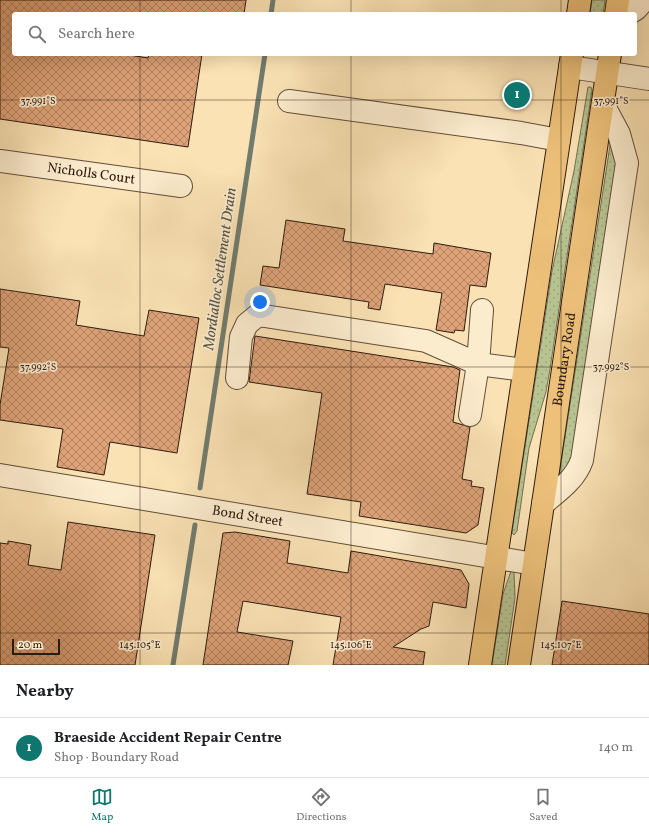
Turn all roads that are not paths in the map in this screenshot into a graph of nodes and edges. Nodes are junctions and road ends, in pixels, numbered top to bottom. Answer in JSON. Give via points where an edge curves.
{"nodes":[{"id":1,"x":580,"y":0,"type":"edge"},
{"id":2,"x":618,"y":0,"type":"edge"},
{"id":3,"x":644,"y":0,"type":"edge"},
{"id":4,"x":578,"y":12,"type":"edge"},
{"id":5,"x":616,"y":12,"type":"edge"},
{"id":6,"x":631,"y":12,"type":"edge"},
{"id":7,"x":571,"y":60,"type":"edge"},
{"id":8,"x":609,"y":63,"type":"edge"},
{"id":9,"x":649,"y":79,"type":"edge"},
{"id":10,"x":289,"y":101,"type":"dead end"},
{"id":11,"x":603,"y":104,"type":"junction"},
{"id":12,"x":559,"y":140,"type":"junction"},
{"id":13,"x":0,"y":161,"type":"edge"},
{"id":14,"x":181,"y":186,"type":"dead end"},
{"id":15,"x":482,"y":310,"type":"dead end"},
{"id":16,"x":478,"y":364,"type":"junction"},
{"id":17,"x":524,"y":370,"type":"junction"},
{"id":18,"x":237,"y":378,"type":"dead end"},
{"id":19,"x":470,"y":414,"type":"dead end"},
{"id":20,"x":0,"y":475,"type":"edge"},
{"id":21,"x":543,"y":504,"type":"junction"},
{"id":22,"x":496,"y":558,"type":"junction"},
{"id":23,"x":534,"y":564,"type":"junction"},
{"id":24,"x":480,"y":665,"type":"edge"},
{"id":25,"x":519,"y":665,"type":"edge"}],
"edges":[{"from":1,"to":4,"type":"main road"},
{"from":2,"to":5,"type":"main road"},
{"from":3,"to":6,"type":"street"},
{"from":7,"to":8,"type":"street"},
{"from":7,"to":12,"type":"main road"},
{"from":8,"to":9,"type":"street"},
{"from":8,"to":11,"type":"main road","name":"Boundary Road"},
{"from":10,"to":12,"type":"street"},
{"from":11,"to":21,"type":"main road","name":"Boundary Road"},
{"from":11,"to":21,"type":"street","via":[[618,134],[627,163],[580,466],[566,485]]},
{"from":12,"to":17,"type":"main road"},
{"from":13,"to":14,"type":"street","name":"Nicholls Court"},
{"from":15,"to":16,"type":"street"},
{"from":16,"to":17,"type":"street"},
{"from":16,"to":18,"type":"street","via":[[426,341],[258,315],[247,324],[241,337]]},
{"from":16,"to":19,"type":"street"},
{"from":17,"to":22,"type":"main road"},
{"from":20,"to":22,"type":"street","name":"Bond Street"},
{"from":21,"to":23,"type":"main road","name":"Boundary Road"},
{"from":22,"to":23,"type":"street","name":"Bond Street"},
{"from":22,"to":24,"type":"main road"},
{"from":23,"to":25,"type":"main road","name":"Boundary Road"}]}
